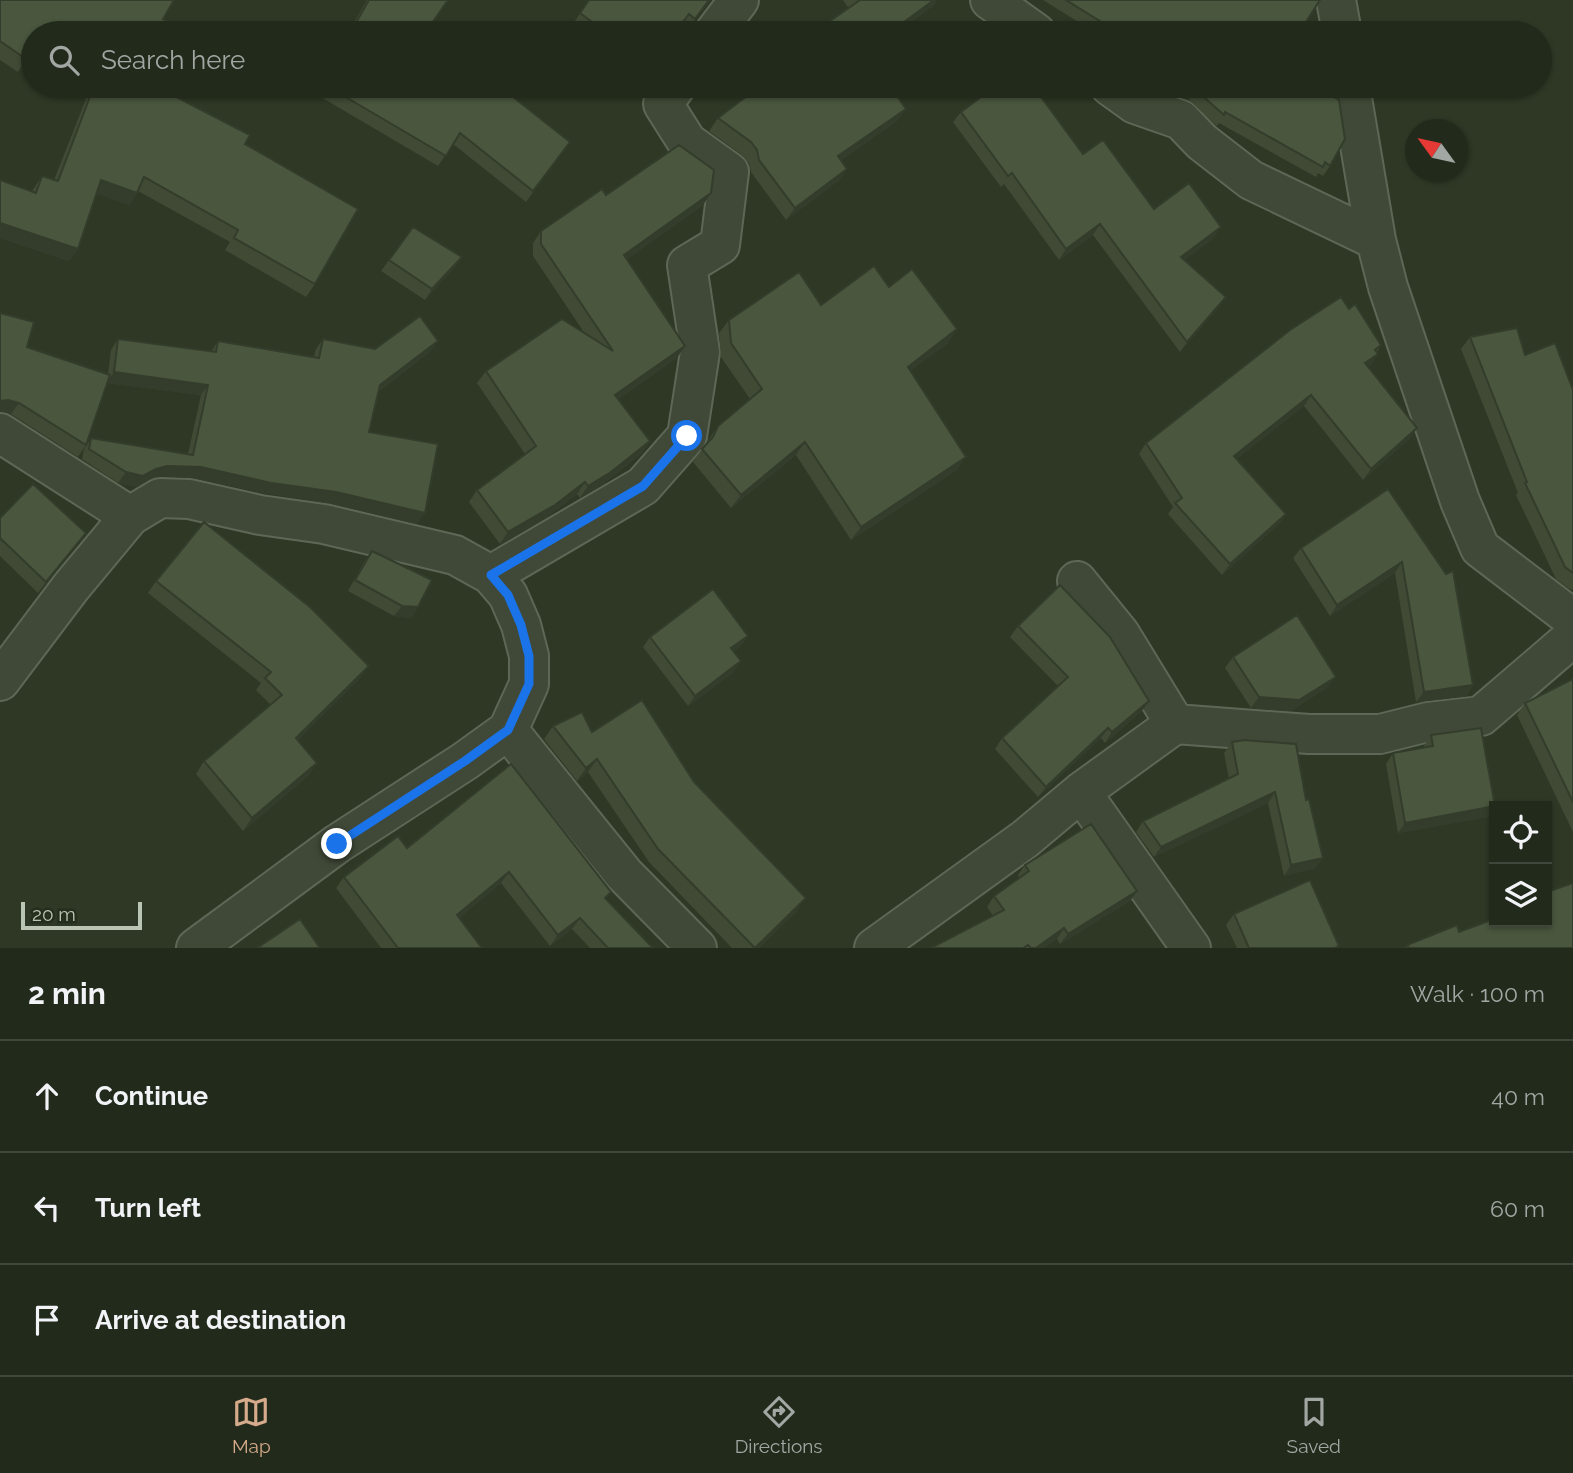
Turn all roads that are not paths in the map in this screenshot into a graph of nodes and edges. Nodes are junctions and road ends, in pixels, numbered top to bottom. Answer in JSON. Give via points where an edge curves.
{"nodes":[{"id":1,"x":739,"y":0,"type":"edge"},
{"id":2,"x":990,"y":0,"type":"edge"},
{"id":3,"x":1336,"y":0,"type":"edge"},
{"id":4,"x":723,"y":21,"type":"edge"},
{"id":5,"x":1019,"y":21,"type":"edge"},
{"id":6,"x":1340,"y":21,"type":"edge"},
{"id":7,"x":667,"y":98,"type":"edge"},
{"id":8,"x":1127,"y":98,"type":"edge"},
{"id":9,"x":1352,"y":98,"type":"edge"},
{"id":10,"x":1376,"y":240,"type":"junction"},
{"id":11,"x":0,"y":433,"type":"edge"},
{"id":12,"x":130,"y":516,"type":"junction"},
{"id":13,"x":491,"y":575,"type":"junction"},
{"id":14,"x":1077,"y":580,"type":"dead end"},
{"id":15,"x":1573,"y":619,"type":"edge"},
{"id":16,"x":1573,"y":637,"type":"edge"},
{"id":17,"x":0,"y":681,"type":"edge"},
{"id":18,"x":1175,"y":724,"type":"junction"},
{"id":19,"x":508,"y":730,"type":"junction"},
{"id":20,"x":1081,"y":792,"type":"junction"},
{"id":21,"x":196,"y":948,"type":"edge"},
{"id":22,"x":697,"y":948,"type":"edge"},
{"id":23,"x":874,"y":948,"type":"edge"},
{"id":24,"x":1191,"y":948,"type":"edge"}],
"edges":[{"from":1,"to":4,"type":"street"},
{"from":2,"to":5,"type":"street"},
{"from":3,"to":6,"type":"street"},
{"from":7,"to":13,"type":"street","via":[[663,104],[687,142],[729,172],[720,246],[687,265],[700,352],[687,436],[643,486]]},
{"from":8,"to":10,"type":"street","via":[[1181,120],[1251,180]]},
{"from":9,"to":10,"type":"street"},
{"from":10,"to":15,"type":"street","via":[[1443,451],[1480,548]]},
{"from":11,"to":12,"type":"street"},
{"from":12,"to":13,"type":"street","via":[[160,498],[189,499],[455,555]]},
{"from":12,"to":17,"type":"street"},
{"from":13,"to":19,"type":"street","via":[[508,595],[529,656],[529,684]]},
{"from":14,"to":18,"type":"street","via":[[1120,634]]},
{"from":16,"to":18,"type":"street","via":[[1481,716],[1380,734]]},
{"from":18,"to":20,"type":"street"},
{"from":19,"to":21,"type":"street","via":[[337,844]]},
{"from":19,"to":22,"type":"street","via":[[625,874]]},
{"from":20,"to":23,"type":"street","via":[[1025,839]]},
{"from":20,"to":24,"type":"street"}]}
